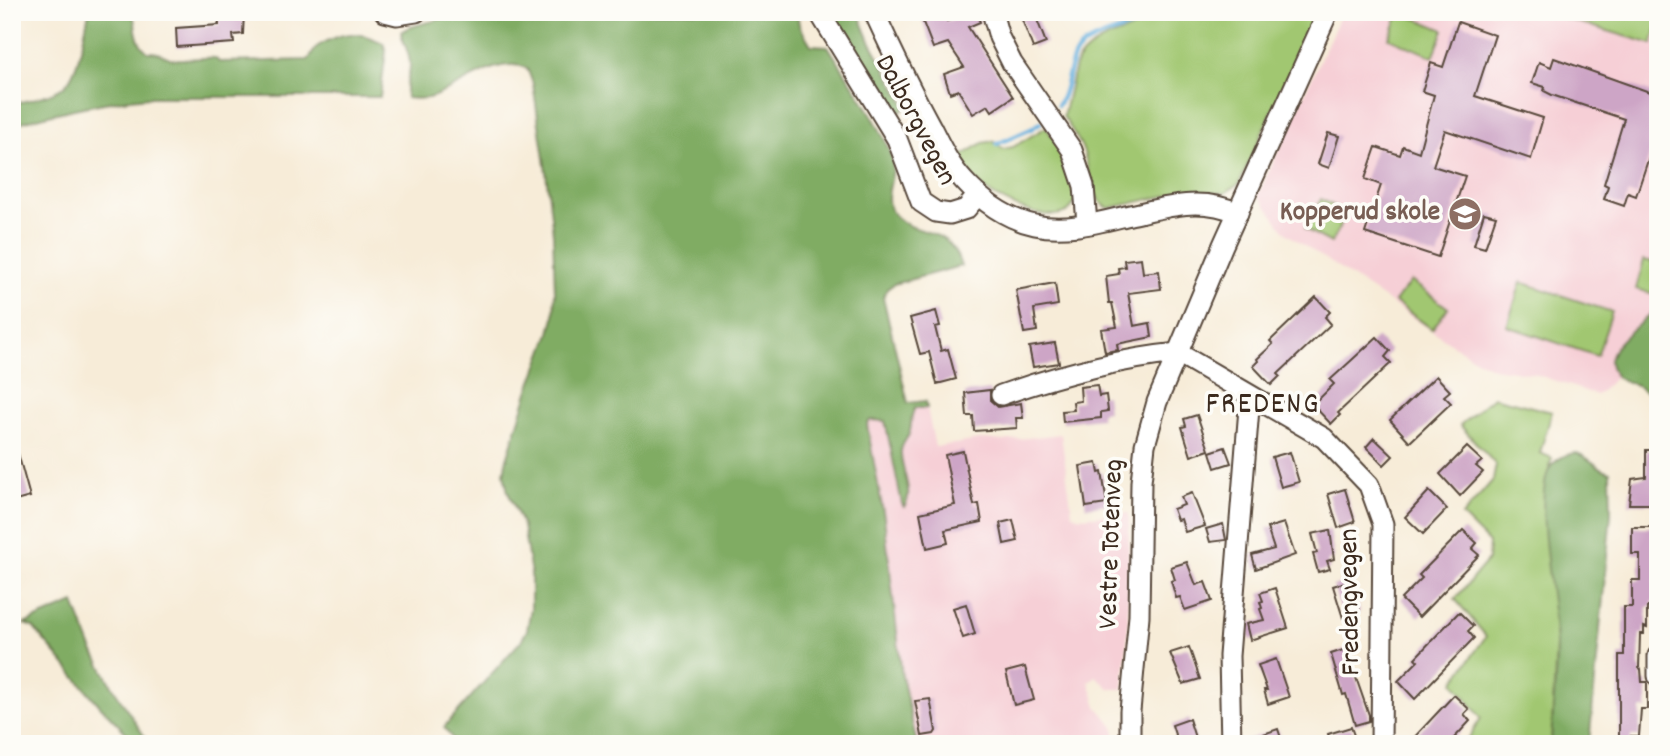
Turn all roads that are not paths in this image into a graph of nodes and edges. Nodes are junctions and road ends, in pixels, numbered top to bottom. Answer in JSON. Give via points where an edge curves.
{"nodes":[{"id":1,"x":385,"y":12,"type":"edge"},
{"id":2,"x":416,"y":12,"type":"edge"},
{"id":3,"x":819,"y":12,"type":"edge"},
{"id":4,"x":874,"y":12,"type":"edge"},
{"id":5,"x":992,"y":12,"type":"edge"},
{"id":6,"x":1328,"y":12,"type":"edge"},
{"id":7,"x":978,"y":195,"type":"junction"},
{"id":8,"x":1235,"y":220,"type":"junction"},
{"id":9,"x":1087,"y":225,"type":"junction"},
{"id":10,"x":1178,"y":352,"type":"junction"},
{"id":11,"x":1001,"y":395,"type":"dead end"},
{"id":12,"x":1250,"y":396,"type":"junction"},
{"id":13,"x":1658,"y":656,"type":"edge"},
{"id":14,"x":1658,"y":676,"type":"edge"},
{"id":15,"x":1130,"y":744,"type":"edge"},
{"id":16,"x":1231,"y":744,"type":"edge"},
{"id":17,"x":1381,"y":744,"type":"edge"}],
"edges":[{"from":1,"to":2,"type":"street"},
{"from":3,"to":7,"type":"street","name":"Dalborgvegen","via":[[897,139],[921,202],[936,212],[950,214],[966,209]]},
{"from":4,"to":7,"type":"street","via":[[938,141]]},
{"from":5,"to":9,"type":"street","via":[[1012,63],[1072,150],[1084,186]]},
{"from":6,"to":8,"type":"street","name":"Vestre Totenveg"},
{"from":7,"to":9,"type":"street","via":[[995,208],[1035,225]]},
{"from":8,"to":9,"type":"street","via":[[1194,205],[1167,206]]},
{"from":8,"to":10,"type":"street","name":"Vestre Totenveg"},
{"from":10,"to":11,"type":"street","via":[[1088,370]]},
{"from":10,"to":12,"type":"street","name":"Fredengvegen"},
{"from":10,"to":15,"type":"street","name":"Vestre Totenveg","via":[[1145,445]]},
{"from":12,"to":16,"type":"street","via":[[1229,656]]},
{"from":12,"to":17,"type":"street","name":"Fredengvegen","via":[[1324,438],[1369,485],[1383,524]]},
{"from":13,"to":14,"type":"street"}]}
